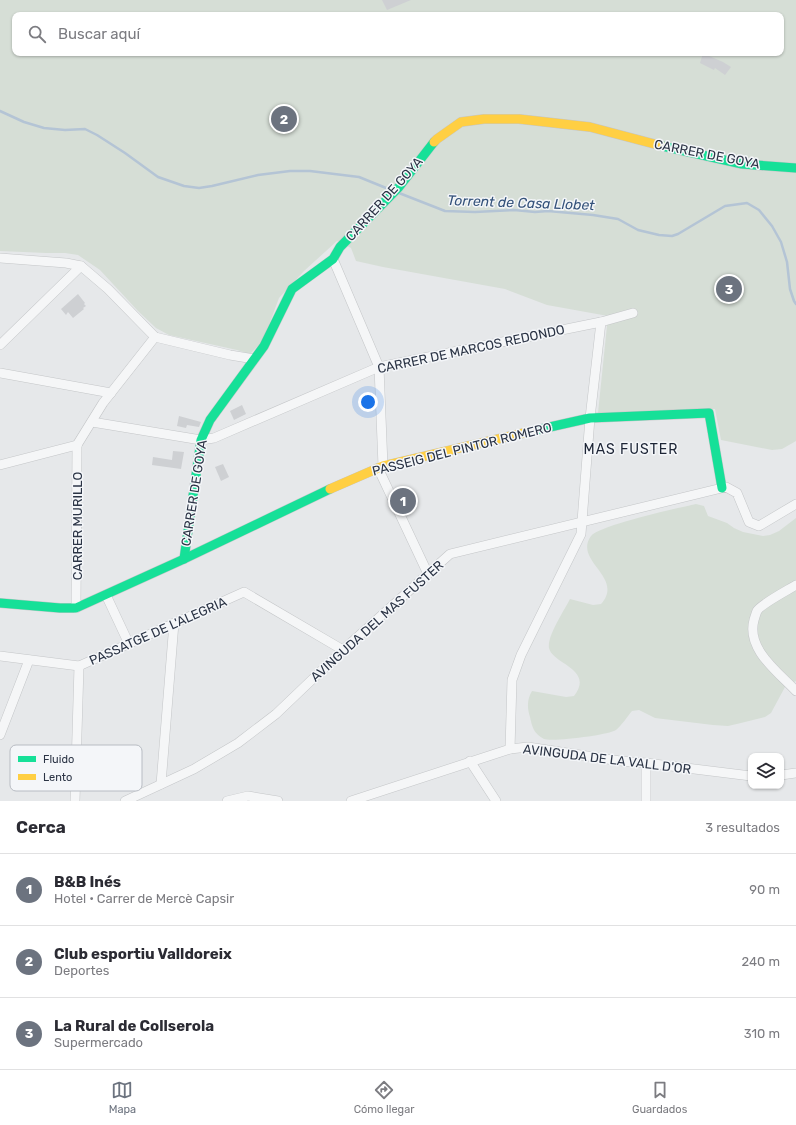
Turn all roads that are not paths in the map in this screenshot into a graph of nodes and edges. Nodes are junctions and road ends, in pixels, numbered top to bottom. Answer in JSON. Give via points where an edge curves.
{"nodes":[{"id":1,"x":796,"y":168,"type":"edge"},
{"id":2,"x":0,"y":258,"type":"edge"},
{"id":3,"x":333,"y":259,"type":"junction"},
{"id":4,"x":81,"y":266,"type":"junction"},
{"id":5,"x":633,"y":313,"type":"dead end"},
{"id":6,"x":601,"y":322,"type":"junction"},
{"id":7,"x":156,"y":337,"type":"junction"},
{"id":8,"x":0,"y":345,"type":"edge"},
{"id":9,"x":254,"y":359,"type":"junction"},
{"id":10,"x":379,"y":366,"type":"junction"},
{"id":11,"x":0,"y":373,"type":"edge"},
{"id":12,"x":111,"y":393,"type":"junction"},
{"id":13,"x":590,"y":418,"type":"junction"},
{"id":14,"x":92,"y":422,"type":"junction"},
{"id":15,"x":201,"y":440,"type":"junction"},
{"id":16,"x":77,"y":445,"type":"junction"},
{"id":17,"x":0,"y":465,"type":"edge"},
{"id":18,"x":381,"y":467,"type":"junction"},
{"id":19,"x":722,"y":488,"type":"junction"},
{"id":20,"x":796,"y":504,"type":"edge"},
{"id":21,"x":581,"y":522,"type":"junction"},
{"id":22,"x":184,"y":559,"type":"junction"},
{"id":23,"x":428,"y":574,"type":"junction"},
{"id":24,"x":796,"y":585,"type":"edge"},
{"id":25,"x":106,"y":595,"type":"junction"},
{"id":26,"x":0,"y":603,"type":"edge"},
{"id":27,"x":76,"y":608,"type":"junction"},
{"id":28,"x":174,"y":623,"type":"junction"},
{"id":29,"x":129,"y":644,"type":"junction"},
{"id":30,"x":343,"y":650,"type":"junction"},
{"id":31,"x":0,"y":656,"type":"edge"},
{"id":32,"x":29,"y":660,"type":"junction"},
{"id":33,"x":79,"y":666,"type":"junction"},
{"id":34,"x":796,"y":691,"type":"edge"},
{"id":35,"x":0,"y":735,"type":"edge"},
{"id":36,"x":77,"y":745,"type":"edge"},
{"id":37,"x":510,"y":749,"type":"junction"},
{"id":38,"x":470,"y":761,"type":"junction"},
{"id":39,"x":646,"y":763,"type":"junction"},
{"id":40,"x":796,"y":773,"type":"edge"},
{"id":41,"x":784,"y":775,"type":"edge"},
{"id":42,"x":748,"y":776,"type":"edge"},
{"id":43,"x":161,"y":784,"type":"junction"},
{"id":44,"x":75,"y":791,"type":"edge"},
{"id":45,"x":248,"y":799,"type":"edge"},
{"id":46,"x":75,"y":801,"type":"edge"},
{"id":47,"x":125,"y":801,"type":"edge"},
{"id":48,"x":227,"y":801,"type":"edge"},
{"id":49,"x":278,"y":801,"type":"edge"},
{"id":50,"x":351,"y":801,"type":"edge"},
{"id":51,"x":496,"y":801,"type":"edge"},
{"id":52,"x":646,"y":801,"type":"edge"}],
"edges":[{"from":1,"to":3,"type":"street","name":"CARRER DE GOYA","via":[[742,164],[590,127],[519,119],[484,118],[461,122],[437,139],[399,187],[340,247]]},
{"from":2,"to":4,"type":"street"},
{"from":3,"to":9,"type":"street","name":"CARRER DE GOYA","via":[[292,289],[264,346]]},
{"from":3,"to":10,"type":"street"},
{"from":4,"to":7,"type":"street"},
{"from":4,"to":8,"type":"street"},
{"from":5,"to":6,"type":"street","name":"CARRER DE MARCOS REDONDO"},
{"from":6,"to":10,"type":"street","name":"CARRER DE MARCOS REDONDO"},
{"from":6,"to":13,"type":"street"},
{"from":7,"to":9,"type":"street"},
{"from":7,"to":12,"type":"street"},
{"from":9,"to":15,"type":"street","name":"CARRER DE GOYA","via":[[210,420]]},
{"from":10,"to":15,"type":"street","name":"CARRER DE MARCOS REDONDO","via":[[214,438]]},
{"from":10,"to":18,"type":"street"},
{"from":11,"to":12,"type":"street"},
{"from":12,"to":14,"type":"street"},
{"from":13,"to":18,"type":"street","name":"PASSEIG DEL PINTOR ROMERO"},
{"from":13,"to":19,"type":"street","name":"PASSEIG DEL PINTOR ROMERO","via":[[709,413]]},
{"from":13,"to":21,"type":"street"},
{"from":14,"to":15,"type":"street"},
{"from":14,"to":16,"type":"street"},
{"from":15,"to":22,"type":"street","name":"CARRER DE GOYA"},
{"from":16,"to":17,"type":"street"},
{"from":16,"to":27,"type":"street","name":"CARRER MURILLO"},
{"from":18,"to":22,"type":"street","name":"PASSEIG DEL PINTOR ROMERO"},
{"from":18,"to":23,"type":"street"},
{"from":19,"to":20,"type":"street","via":[[726,487],[737,493],[749,522],[759,526]]},
{"from":19,"to":21,"type":"street","name":"AVINGUDA DEL MAS FUSTER"},
{"from":21,"to":23,"type":"street","name":"AVINGUDA DEL MAS FUSTER","via":[[450,554]]},
{"from":21,"to":37,"type":"street","via":[[581,534],[521,655],[512,680]]},
{"from":22,"to":25,"type":"street","name":"PASSEIG DEL PINTOR ROMERO"},
{"from":23,"to":30,"type":"street","name":"AVINGUDA DEL MAS FUSTER"},
{"from":24,"to":34,"type":"street","via":[[757,610],[753,624],[753,640],[764,658]]},
{"from":25,"to":27,"type":"street","name":"PASSEIG DEL PINTOR ROMERO"},
{"from":25,"to":29,"type":"street"},
{"from":26,"to":27,"type":"street","name":"PASSEIG DEL PINTOR ROMERO"},
{"from":28,"to":29,"type":"street","name":"PASSATGE DE L'ALEGRIA"},
{"from":28,"to":30,"type":"street","name":"PASSATGE DE L'ALEGRIA","via":[[244,592]]},
{"from":28,"to":43,"type":"street"},
{"from":29,"to":33,"type":"street","name":"PASSATGE DE L'ALEGRIA"},
{"from":30,"to":43,"type":"street","name":"AVINGUDA DEL MAS FUSTER","via":[[276,714],[238,743],[194,769]]},
{"from":31,"to":32,"type":"street","name":"PASSATGE DE L'ALEGRIA"},
{"from":32,"to":33,"type":"street","name":"PASSATGE DE L'ALEGRIA"},
{"from":32,"to":35,"type":"street"},
{"from":33,"to":36,"type":"street"},
{"from":37,"to":38,"type":"street","name":"AVINGUDA DE LA VALL D'OR"},
{"from":37,"to":39,"type":"street","name":"AVINGUDA DE LA VALL D'OR","via":[[528,748]]},
{"from":38,"to":50,"type":"street","name":"AVINGUDA DE LA VALL D'OR"},
{"from":38,"to":51,"type":"street"},
{"from":39,"to":42,"type":"street","name":"AVINGUDA DE LA VALL D'OR"},
{"from":39,"to":52,"type":"street"},
{"from":40,"to":41,"type":"street"},
{"from":43,"to":47,"type":"street","name":"AVINGUDA DEL MAS FUSTER"},
{"from":44,"to":46,"type":"street"},
{"from":45,"to":48,"type":"street"},
{"from":45,"to":49,"type":"street"}]}
